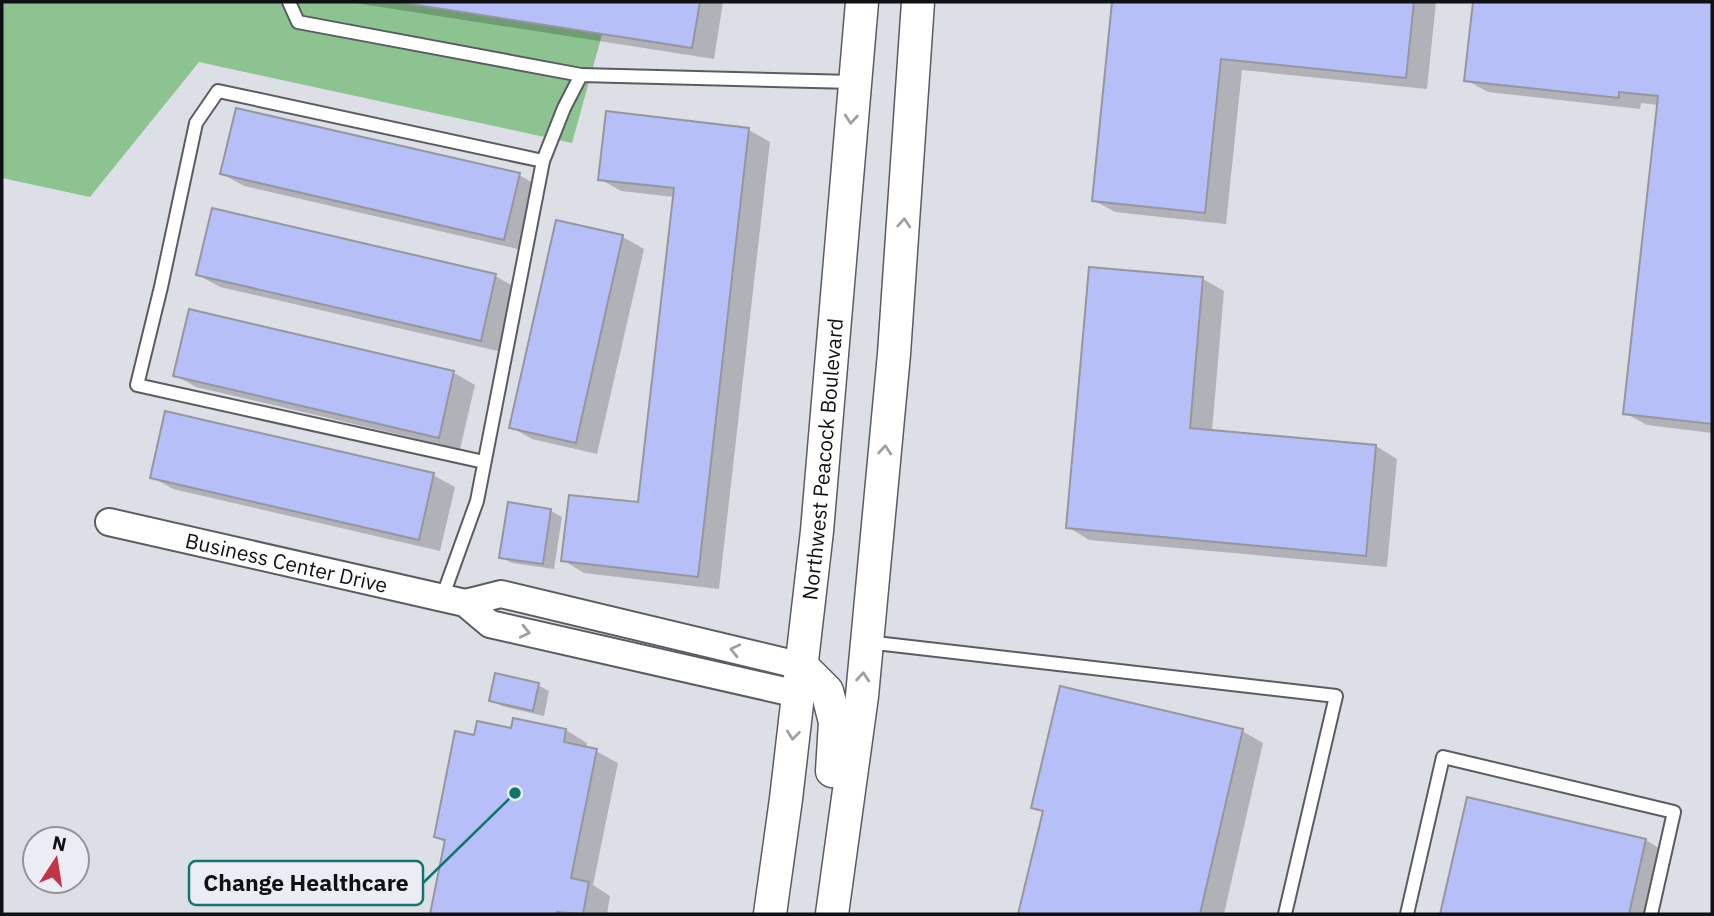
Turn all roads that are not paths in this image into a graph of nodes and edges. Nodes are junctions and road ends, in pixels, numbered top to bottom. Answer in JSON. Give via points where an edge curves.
{"nodes":[{"id":1,"x":289,"y":2,"type":"edge"},
{"id":2,"x":862,"y":2,"type":"edge"},
{"id":3,"x":918,"y":2,"type":"edge"},
{"id":4,"x":581,"y":75,"type":"junction"},
{"id":5,"x":855,"y":82,"type":"junction"},
{"id":6,"x":543,"y":161,"type":"junction"},
{"id":7,"x":484,"y":462,"type":"junction"},
{"id":8,"x":109,"y":522,"type":"dead end"},
{"id":9,"x":454,"y":601,"type":"junction"},
{"id":10,"x":867,"y":642,"type":"junction"},
{"id":11,"x":800,"y":680,"type":"junction"},
{"id":12,"x":770,"y":914,"type":"edge"},
{"id":13,"x":813,"y":914,"type":"edge"},
{"id":14,"x":832,"y":914,"type":"edge"},
{"id":15,"x":1285,"y":914,"type":"edge"},
{"id":16,"x":1406,"y":914,"type":"edge"},
{"id":17,"x":1651,"y":914,"type":"edge"}],
"edges":[{"from":1,"to":4,"type":"lane","via":[[298,22]]},
{"from":2,"to":5,"type":"street","name":"Northwest Peacock Boulevard"},
{"from":10,"to":3,"type":"street","one_way":true,"via":[[904,233]]},
{"from":4,"to":5,"type":"lane"},
{"from":4,"to":6,"type":"lane"},
{"from":5,"to":11,"type":"street","name":"Northwest Peacock Boulevard","one_way":true},
{"from":6,"to":7,"type":"lane"},
{"from":6,"to":7,"type":"lane","via":[[218,91],[196,123],[137,385]]},
{"from":7,"to":9,"type":"lane"},
{"from":8,"to":9,"type":"street","name":"Business Center Drive"},
{"from":9,"to":11,"type":"street","name":"Business Center Drive","via":[[501,594]]},
{"from":14,"to":10,"type":"street","one_way":true},
{"from":10,"to":15,"type":"lane","via":[[1336,696]]},
{"from":11,"to":12,"type":"street","name":"Northwest Peacock Boulevard","one_way":true},
{"from":11,"to":13,"type":"street","via":[[827,691],[835,722]]},
{"from":16,"to":17,"type":"lane","via":[[1443,757],[1674,812]]}]}
